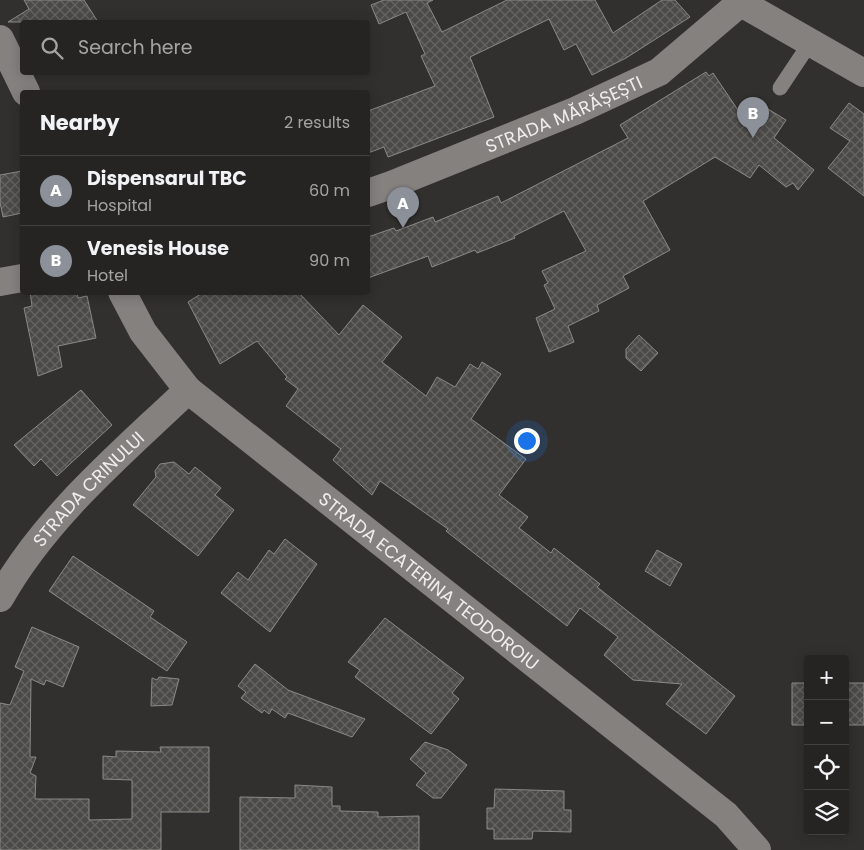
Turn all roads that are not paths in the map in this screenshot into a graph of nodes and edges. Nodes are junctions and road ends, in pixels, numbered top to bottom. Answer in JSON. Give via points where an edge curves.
{"nodes":[{"id":1,"x":738,"y":1,"type":"edge"},
{"id":2,"x":0,"y":39,"type":"edge"},
{"id":3,"x":810,"y":43,"type":"junction"},
{"id":4,"x":864,"y":73,"type":"edge"},
{"id":5,"x":780,"y":88,"type":"dead end"},
{"id":6,"x":25,"y":90,"type":"edge"},
{"id":7,"x":370,"y":192,"type":"edge"},
{"id":8,"x":20,"y":278,"type":"edge"},
{"id":9,"x":0,"y":282,"type":"edge"},
{"id":10,"x":124,"y":295,"type":"edge"},
{"id":11,"x":188,"y":390,"type":"junction"},
{"id":12,"x":0,"y":598,"type":"edge"},
{"id":13,"x":757,"y":850,"type":"edge"}],
"edges":[{"from":1,"to":3,"type":"street"},
{"from":1,"to":7,"type":"street","name":"STRADA MĂRĂȘEȘTI","via":[[659,72],[576,111]]},
{"from":2,"to":6,"type":"street"},
{"from":3,"to":4,"type":"street"},
{"from":3,"to":5,"type":"lane"},
{"from":8,"to":9,"type":"street"},
{"from":10,"to":11,"type":"street","name":"STRADA ECATERINA TEODOROIU","via":[[143,332]]},
{"from":11,"to":12,"type":"street","name":"STRADA CRINULUI","via":[[79,495],[36,546]]},
{"from":11,"to":13,"type":"street","name":"STRADA ECATERINA TEODOROIU","via":[[726,815]]}]}
